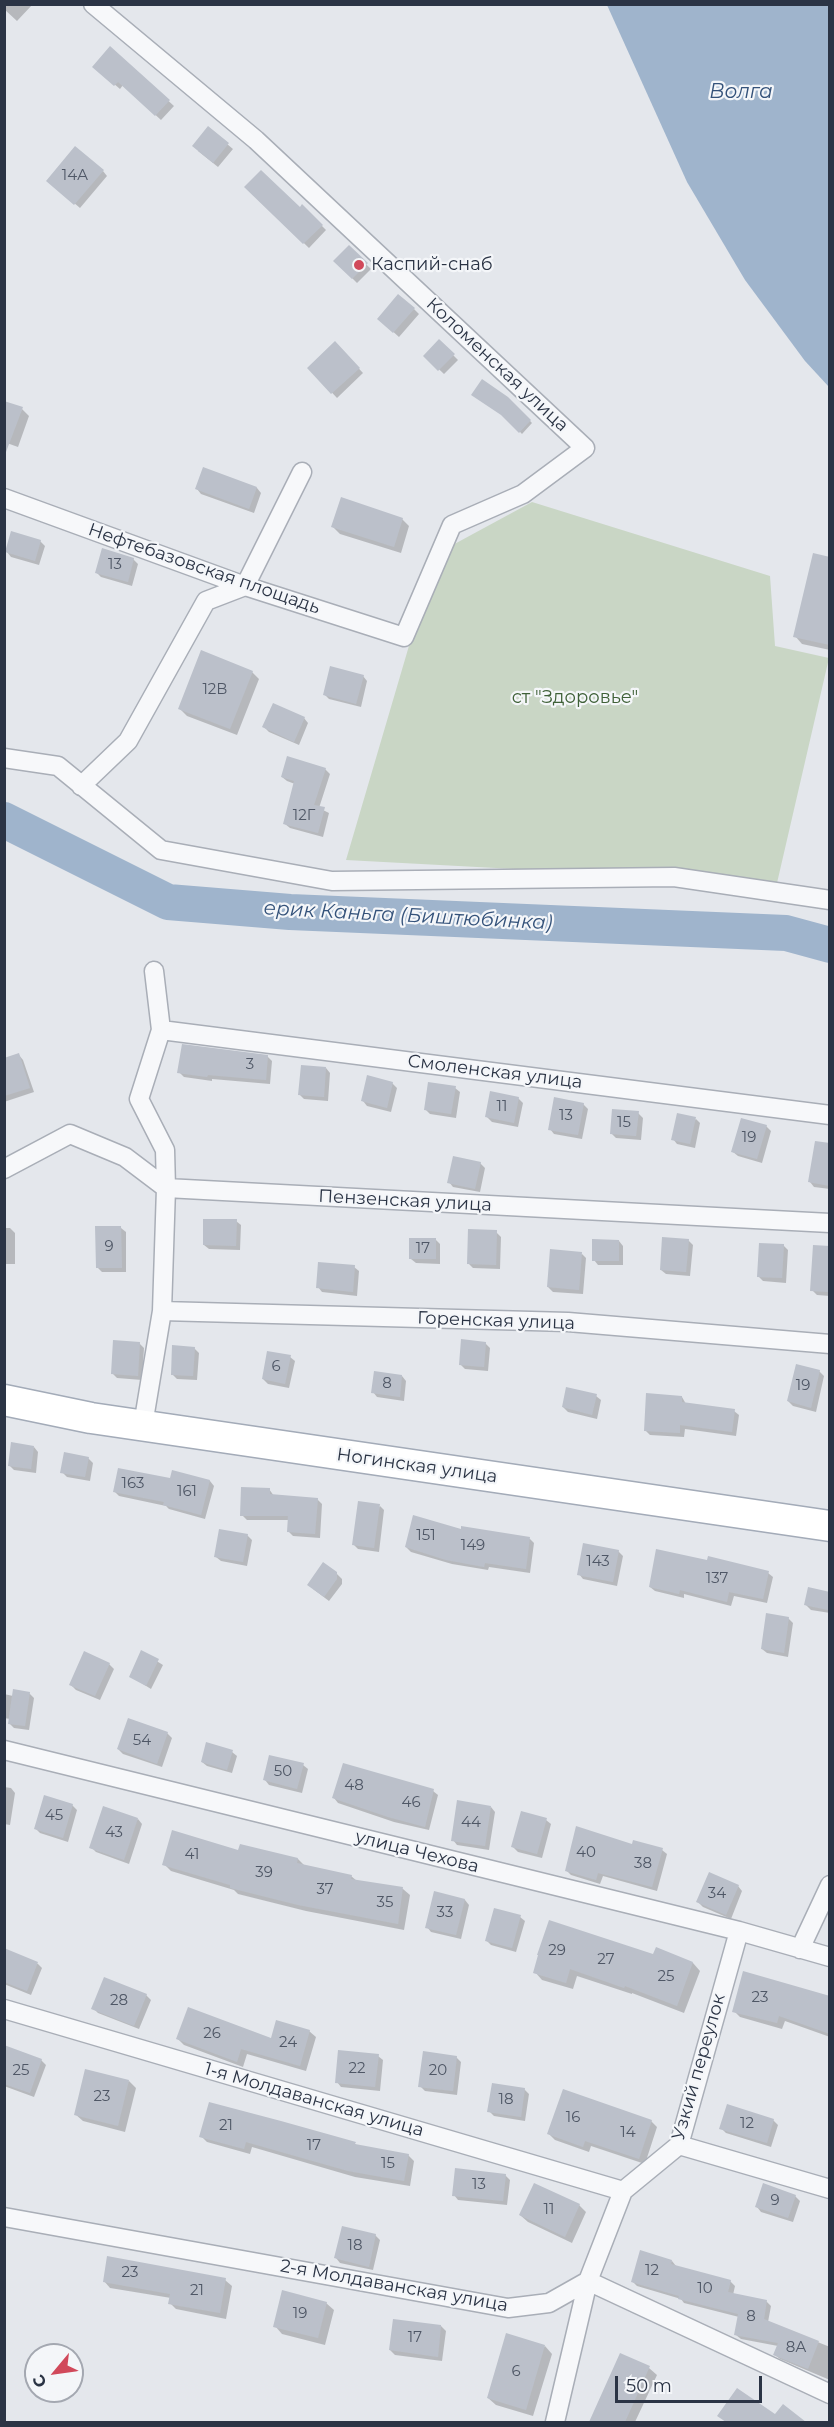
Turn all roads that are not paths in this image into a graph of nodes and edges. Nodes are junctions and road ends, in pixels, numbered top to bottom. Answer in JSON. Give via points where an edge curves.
{"nodes":[{"id":1,"x":93,"y":4,"type":"edge"},
{"id":2,"x":302,"y":472,"type":"dead end"},
{"id":3,"x":4,"y":498,"type":"edge"},
{"id":4,"x":245,"y":586,"type":"junction"},
{"id":5,"x":404,"y":637,"type":"joint"},
{"id":6,"x":4,"y":758,"type":"edge"},
{"id":7,"x":81,"y":786,"type":"junction"},
{"id":8,"x":830,"y":900,"type":"edge"},
{"id":9,"x":154,"y":971,"type":"dead end"},
{"id":10,"x":161,"y":1030,"type":"junction"},
{"id":11,"x":830,"y":1115,"type":"edge"},
{"id":12,"x":4,"y":1169,"type":"edge"},
{"id":13,"x":166,"y":1188,"type":"junction"},
{"id":14,"x":830,"y":1223,"type":"edge"},
{"id":15,"x":162,"y":1311,"type":"junction"},
{"id":16,"x":830,"y":1344,"type":"edge"},
{"id":17,"x":4,"y":1400,"type":"edge"},
{"id":18,"x":143,"y":1425,"type":"junction"},
{"id":19,"x":830,"y":1526,"type":"edge"},
{"id":20,"x":4,"y":1750,"type":"edge"},
{"id":21,"x":830,"y":1885,"type":"edge"},
{"id":22,"x":739,"y":1931,"type":"junction"},
{"id":23,"x":800,"y":1949,"type":"junction"},
{"id":24,"x":830,"y":1957,"type":"edge"},
{"id":25,"x":4,"y":2009,"type":"edge"},
{"id":26,"x":679,"y":2145,"type":"junction"},
{"id":27,"x":830,"y":2189,"type":"edge"},
{"id":28,"x":623,"y":2191,"type":"junction"},
{"id":29,"x":4,"y":2217,"type":"edge"},
{"id":30,"x":588,"y":2281,"type":"junction"},
{"id":31,"x":830,"y":2394,"type":"edge"},
{"id":32,"x":555,"y":2422,"type":"edge"}],
"edges":[{"from":1,"to":5,"type":"street","name":"Коломенская улица","via":[[256,140],[585,448],[523,494],[452,525]]},
{"from":2,"to":4,"type":"street"},
{"from":3,"to":4,"type":"street","name":"Нефтебазовская площадь"},
{"from":4,"to":5,"type":"street","name":"Нефтебазовская площадь"},
{"from":4,"to":7,"type":"street","via":[[206,601],[128,741]]},
{"from":6,"to":7,"type":"street","via":[[58,766]]},
{"from":7,"to":8,"type":"street","via":[[161,850],[332,881],[674,877]]},
{"from":9,"to":10,"type":"street"},
{"from":10,"to":11,"type":"street","name":"Смоленская улица"},
{"from":10,"to":13,"type":"street","via":[[139,1099],[165,1150]]},
{"from":12,"to":13,"type":"street","via":[[70,1134],[125,1157]]},
{"from":13,"to":14,"type":"street","name":"Пензенская улица"},
{"from":13,"to":15,"type":"street"},
{"from":15,"to":16,"type":"street","name":"Горенская улица","via":[[568,1322]]},
{"from":15,"to":18,"type":"street"},
{"from":17,"to":18,"type":"main road","name":"Ногинская улица"},
{"from":18,"to":19,"type":"main road","name":"Ногинская улица"},
{"from":20,"to":22,"type":"street","name":"улица Чехова"},
{"from":21,"to":23,"type":"street"},
{"from":22,"to":23,"type":"street","name":"улица Чехова"},
{"from":22,"to":26,"type":"street","name":"Узкий переулок"},
{"from":23,"to":24,"type":"street","name":"улица Чехова"},
{"from":25,"to":28,"type":"street","name":"1-я Молдаванская улица"},
{"from":26,"to":27,"type":"street"},
{"from":26,"to":28,"type":"street","name":"Узкий переулок"},
{"from":28,"to":30,"type":"street","name":"Узкий переулок"},
{"from":29,"to":30,"type":"street","name":"2-я Молдаванская улица","via":[[508,2308],[549,2303]]},
{"from":30,"to":31,"type":"street"},
{"from":30,"to":32,"type":"street","name":"Узкий переулок"}]}
